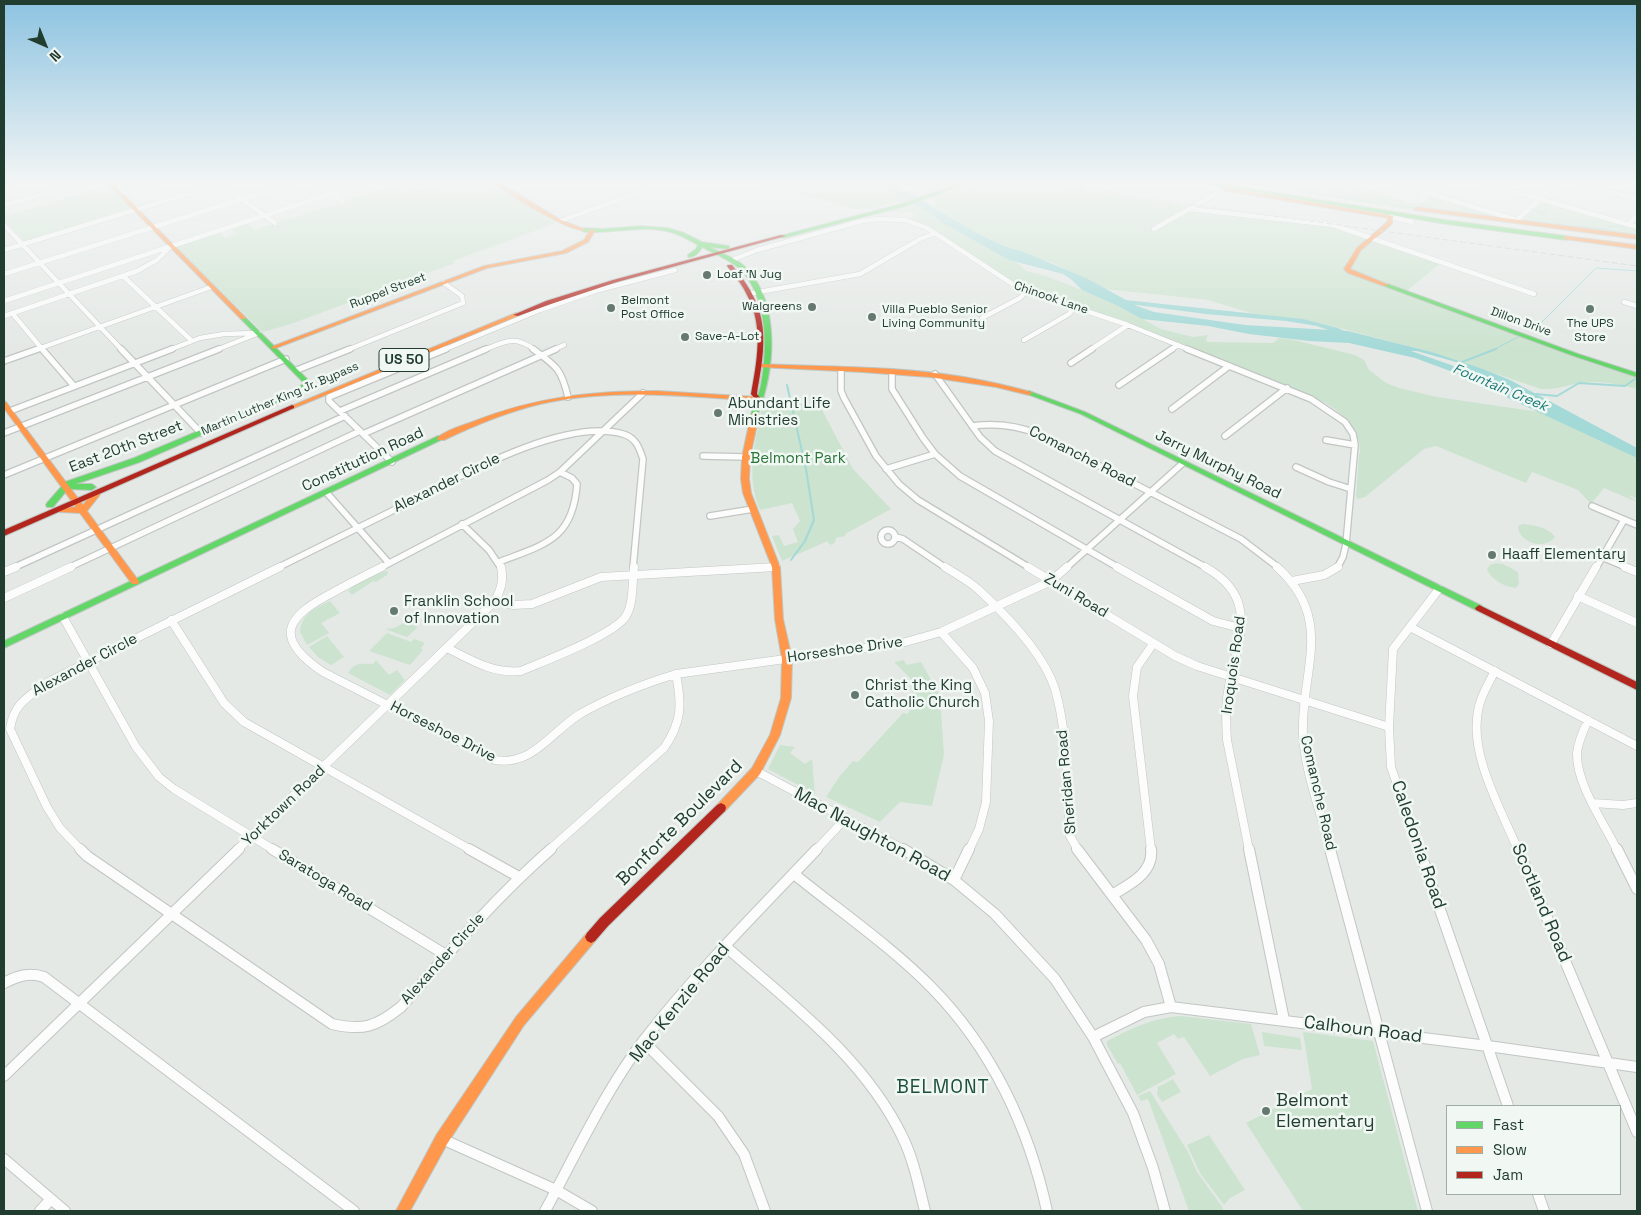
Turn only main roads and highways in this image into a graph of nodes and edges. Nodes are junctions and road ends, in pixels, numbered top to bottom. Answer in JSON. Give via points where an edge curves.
{"nodes":[{"id":1,"x":163,"y":238,"type":"edge"},
{"id":2,"x":589,"y":238,"type":"edge"},
{"id":3,"x":686,"y":238,"type":"edge"},
{"id":4,"x":765,"y":238,"type":"edge"},
{"id":5,"x":778,"y":238,"type":"edge"},
{"id":6,"x":1372,"y":238,"type":"edge"},
{"id":7,"x":1540,"y":238,"type":"edge"},
{"id":8,"x":1571,"y":238,"type":"edge"},
{"id":9,"x":1592,"y":238,"type":"edge"},
{"id":10,"x":701,"y":244,"type":"junction"},
{"id":11,"x":1637,"y":246,"type":"edge"},
{"id":12,"x":727,"y":247,"type":"junction"},
{"id":13,"x":737,"y":249,"type":"junction"},
{"id":14,"x":1637,"y":254,"type":"edge"},
{"id":15,"x":690,"y":256,"type":"junction"},
{"id":16,"x":722,"y":256,"type":"junction"},
{"id":17,"x":274,"y":347,"type":"junction"},
{"id":18,"x":763,"y":367,"type":"junction"},
{"id":19,"x":1637,"y":373,"type":"edge"},
{"id":20,"x":758,"y":399,"type":"junction"},
{"id":21,"x":7,"y":407,"type":"edge"},
{"id":22,"x":175,"y":450,"type":"junction"},
{"id":23,"x":65,"y":485,"type":"junction"},
{"id":24,"x":95,"y":489,"type":"junction"},
{"id":25,"x":74,"y":498,"type":"junction"},
{"id":26,"x":53,"y":508,"type":"junction"},
{"id":27,"x":83,"y":510,"type":"junction"},
{"id":28,"x":4,"y":527,"type":"edge"},
{"id":29,"x":4,"y":533,"type":"edge"},
{"id":30,"x":135,"y":582,"type":"junction"},
{"id":31,"x":4,"y":645,"type":"edge"},
{"id":32,"x":1637,"y":686,"type":"edge"},
{"id":33,"x":403,"y":1211,"type":"edge"}],
"edges":[{"from":1,"to":17,"type":"main road"},
{"from":2,"to":17,"type":"main road","name":"Ruppel Street","via":[[564,252],[503,262]]},
{"from":3,"to":10,"type":"main road"},
{"from":4,"to":12,"type":"main road","name":"Martin Luther King Jr. Bypass","number":"US 50"},
{"from":5,"to":13,"type":"main road","name":"Martin Luther King Jr. Bypass","number":"US 50"},
{"from":6,"to":19,"type":"main road","name":"Dillon Drive","via":[[1362,246],[1347,269],[1576,355]]},
{"from":7,"to":14,"type":"main road"},
{"from":8,"to":11,"type":"main road"},
{"from":9,"to":11,"type":"main road"},
{"from":10,"to":12,"type":"main road"},
{"from":10,"to":15,"type":"main road"},
{"from":10,"to":16,"type":"main road","name":"Bonforte Boulevard"},
{"from":12,"to":16,"type":"main road","name":"Martin Luther King Jr. Bypass","number":"US 50"},
{"from":13,"to":16,"type":"main road","name":"Martin Luther King Jr. Bypass","number":"US 50"},
{"from":13,"to":16,"type":"main road"},
{"from":15,"to":16,"type":"main road","name":"Martin Luther King Jr. Bypass","number":"US 50"},
{"from":15,"to":22,"type":"main road","name":"Martin Luther King Jr. Bypass","number":"US 50","via":[[524,305]]},
{"from":16,"to":18,"type":"main road","name":"Bonforte Boulevard","via":[[752,278],[766,312],[770,346]]},
{"from":16,"to":24,"type":"main road","name":"Martin Luther King Jr. Bypass","number":"US 50","via":[[703,258],[598,286],[529,309]]},
{"from":17,"to":23,"type":"main road","name":"East 20th Street","via":[[308,381],[298,392],[137,460]]},
{"from":18,"to":20,"type":"main road","name":"Bonforte Boulevard","via":[[762,393]]},
{"from":18,"to":32,"type":"main road","name":"Jerry Murphy Road","via":[[935,374],[986,381],[1040,395],[1083,413]]},
{"from":20,"to":30,"type":"main road","name":"Constitution Road","via":[[604,393],[527,406],[488,418]]},
{"from":20,"to":33,"type":"main road","name":"Bonforte Boulevard","via":[[746,457],[746,493],[776,567],[788,687],[775,734],[756,770],[715,815],[604,922],[520,1021],[442,1139]]},
{"from":21,"to":23,"type":"main road"},
{"from":22,"to":24,"type":"main road","name":"Martin Luther King Jr. Bypass","number":"US 50"},
{"from":22,"to":25,"type":"main road","via":[[144,468]]},
{"from":23,"to":24,"type":"main road"},
{"from":23,"to":25,"type":"main road"},
{"from":23,"to":26,"type":"main road"},
{"from":24,"to":25,"type":"main road","name":"Martin Luther King Jr. Bypass","number":"US 50"},
{"from":24,"to":27,"type":"main road"},
{"from":25,"to":26,"type":"main road","name":"Martin Luther King Jr. Bypass","number":"US 50"},
{"from":25,"to":27,"type":"main road"},
{"from":25,"to":28,"type":"main road"},
{"from":26,"to":27,"type":"main road"},
{"from":26,"to":28,"type":"main road","name":"Martin Luther King Jr. Bypass","number":"US 50"},
{"from":26,"to":29,"type":"main road","name":"Martin Luther King Jr. Bypass","number":"US 50"},
{"from":27,"to":30,"type":"main road"},
{"from":30,"to":31,"type":"main road","name":"Constitution Road"}]}
